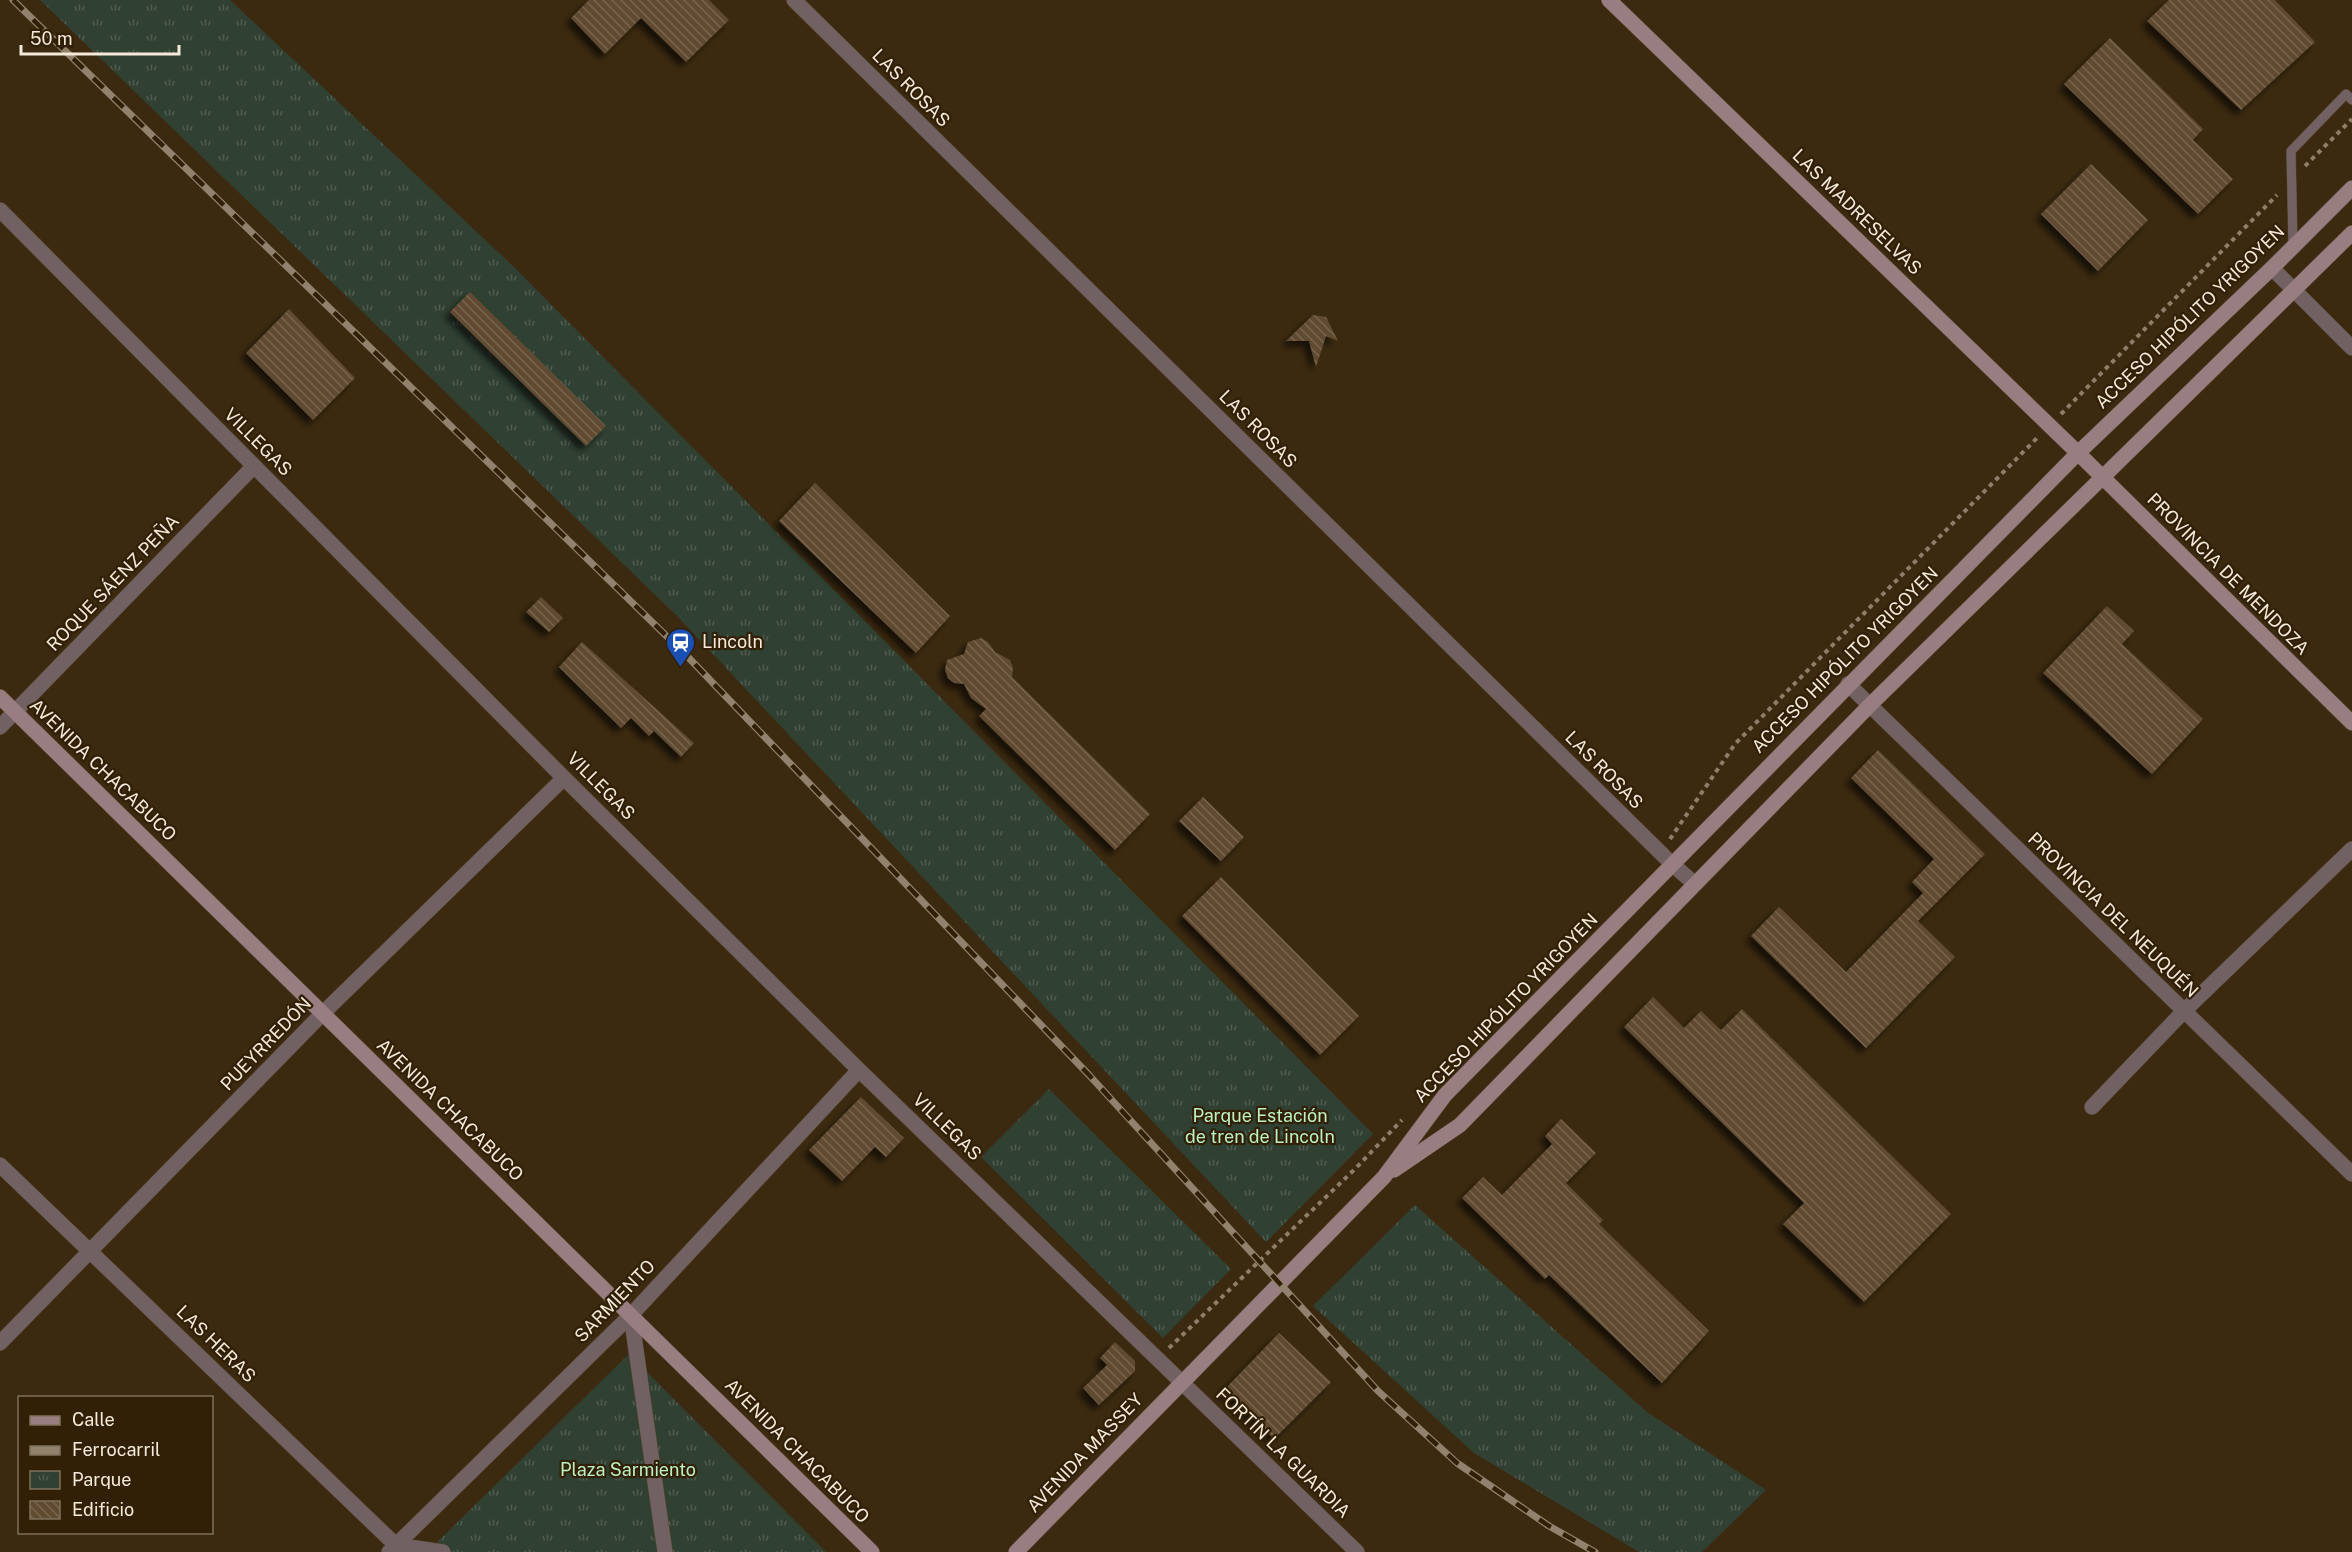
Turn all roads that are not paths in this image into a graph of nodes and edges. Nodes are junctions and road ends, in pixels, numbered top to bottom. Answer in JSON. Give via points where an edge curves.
{"nodes":[{"id":1,"x":794,"y":0,"type":"edge"},
{"id":2,"x":1609,"y":0,"type":"edge"},
{"id":3,"x":2352,"y":100,"type":"edge"},
{"id":4,"x":2352,"y":188,"type":"edge"},
{"id":5,"x":0,"y":210,"type":"edge"},
{"id":6,"x":2348,"y":240,"type":"edge"},
{"id":7,"x":2293,"y":245,"type":"junction"},
{"id":8,"x":2272,"y":268,"type":"junction"},
{"id":9,"x":2294,"y":291,"type":"junction"},
{"id":10,"x":2352,"y":348,"type":"edge"},
{"id":11,"x":2078,"y":453,"type":"junction"},
{"id":12,"x":254,"y":466,"type":"junction"},
{"id":13,"x":2102,"y":477,"type":"junction"},
{"id":14,"x":1848,"y":684,"type":"junction"},
{"id":15,"x":0,"y":697,"type":"edge"},
{"id":16,"x":1870,"y":705,"type":"junction"},
{"id":17,"x":15,"y":711,"type":"junction"},
{"id":18,"x":2352,"y":723,"type":"edge"},
{"id":19,"x":0,"y":727,"type":"edge"},
{"id":20,"x":564,"y":778,"type":"junction"},
{"id":21,"x":2352,"y":849,"type":"edge"},
{"id":22,"x":1672,"y":864,"type":"junction"},
{"id":23,"x":1695,"y":884,"type":"junction"},
{"id":24,"x":2184,"y":1011,"type":"junction"},
{"id":25,"x":323,"y":1013,"type":"junction"},
{"id":26,"x":859,"y":1070,"type":"junction"},
{"id":27,"x":2092,"y":1107,"type":"dead end"},
{"id":28,"x":0,"y":1165,"type":"edge"},
{"id":29,"x":2352,"y":1174,"type":"edge"},
{"id":30,"x":1384,"y":1177,"type":"junction"},
{"id":31,"x":90,"y":1251,"type":"junction"},
{"id":32,"x":631,"y":1315,"type":"junction"},
{"id":33,"x":0,"y":1343,"type":"edge"},
{"id":34,"x":1183,"y":1382,"type":"junction"},
{"id":35,"x":396,"y":1550,"type":"edge"},
{"id":36,"x":443,"y":1552,"type":"edge"},
{"id":37,"x":665,"y":1552,"type":"edge"},
{"id":38,"x":872,"y":1552,"type":"edge"},
{"id":39,"x":1016,"y":1552,"type":"edge"},
{"id":40,"x":1357,"y":1552,"type":"edge"}],
"edges":[{"from":1,"to":22,"type":"street","name":"LAS ROSAS"},
{"from":2,"to":11,"type":"main road","name":"LAS MADRESELVAS"},
{"from":3,"to":7,"type":"lane","via":[[2346,94],[2291,151]]},
{"from":4,"to":7,"type":"main road","name":"ACCESO HIPÓLITO YRIGOYEN"},
{"from":5,"to":12,"type":"street","name":"VILLEGAS"},
{"from":6,"to":9,"type":"main road","name":"ACCESO HIPÓLITO YRIGOYEN"},
{"from":7,"to":8,"type":"main road","name":"ACCESO HIPÓLITO YRIGOYEN"},
{"from":8,"to":9,"type":"street"},
{"from":8,"to":11,"type":"main road","name":"ACCESO HIPÓLITO YRIGOYEN"},
{"from":9,"to":10,"type":"street"},
{"from":9,"to":13,"type":"main road","name":"ACCESO HIPÓLITO YRIGOYEN"},
{"from":11,"to":13,"type":"main road","name":"PROVINCIA DE MENDOZA"},
{"from":11,"to":14,"type":"main road","name":"ACCESO HIPÓLITO YRIGOYEN"},
{"from":12,"to":17,"type":"street","name":"ROQUE SÁENZ PEÑA"},
{"from":12,"to":20,"type":"street","name":"VILLEGAS"},
{"from":13,"to":16,"type":"main road","name":"ACCESO HIPÓLITO YRIGOYEN"},
{"from":13,"to":18,"type":"main road","name":"PROVINCIA DE MENDOZA"},
{"from":14,"to":16,"type":"street","name":"PROVINCIA DEL NEUQUÉN"},
{"from":14,"to":22,"type":"main road","name":"ACCESO HIPÓLITO YRIGOYEN"},
{"from":15,"to":17,"type":"main road","name":"AVENIDA CHACABUCO"},
{"from":16,"to":23,"type":"main road","name":"ACCESO HIPÓLITO YRIGOYEN"},
{"from":16,"to":24,"type":"street","name":"PROVINCIA DEL NEUQUÉN"},
{"from":17,"to":19,"type":"street","name":"ROQUE SÁENZ PEÑA"},
{"from":17,"to":25,"type":"main road","name":"AVENIDA CHACABUCO"},
{"from":20,"to":25,"type":"street","name":"PUEYRREDÓN"},
{"from":20,"to":26,"type":"street","name":"VILLEGAS"},
{"from":21,"to":24,"type":"street"},
{"from":22,"to":23,"type":"street","name":"LAS ROSAS"},
{"from":22,"to":30,"type":"main road","name":"ACCESO HIPÓLITO YRIGOYEN","via":[[1444,1095]]},
{"from":23,"to":30,"type":"main road","name":"ACCESO HIPÓLITO YRIGOYEN","via":[[1460,1125]]},
{"from":24,"to":27,"type":"street"},
{"from":24,"to":29,"type":"street","name":"PROVINCIA DEL NEUQUÉN"},
{"from":25,"to":31,"type":"street","name":"PUEYRREDÓN"},
{"from":25,"to":32,"type":"main road","name":"AVENIDA CHACABUCO"},
{"from":26,"to":32,"type":"street","name":"SARMIENTO"},
{"from":26,"to":34,"type":"street","name":"VILLEGAS"},
{"from":28,"to":31,"type":"street","name":"LAS HERAS"},
{"from":30,"to":34,"type":"main road","name":"ACCESO HIPÓLITO YRIGOYEN"},
{"from":31,"to":33,"type":"street","name":"PUEYRREDÓN"},
{"from":31,"to":35,"type":"street","name":"LAS HERAS"},
{"from":32,"to":35,"type":"street","name":"SARMIENTO"},
{"from":32,"to":37,"type":"street"},
{"from":32,"to":38,"type":"main road","name":"AVENIDA CHACABUCO"},
{"from":34,"to":39,"type":"main road","name":"AVENIDA MASSEY"},
{"from":34,"to":40,"type":"street","name":"FORTÍN LA GUARDIA"},
{"from":35,"to":36,"type":"street"}]}
